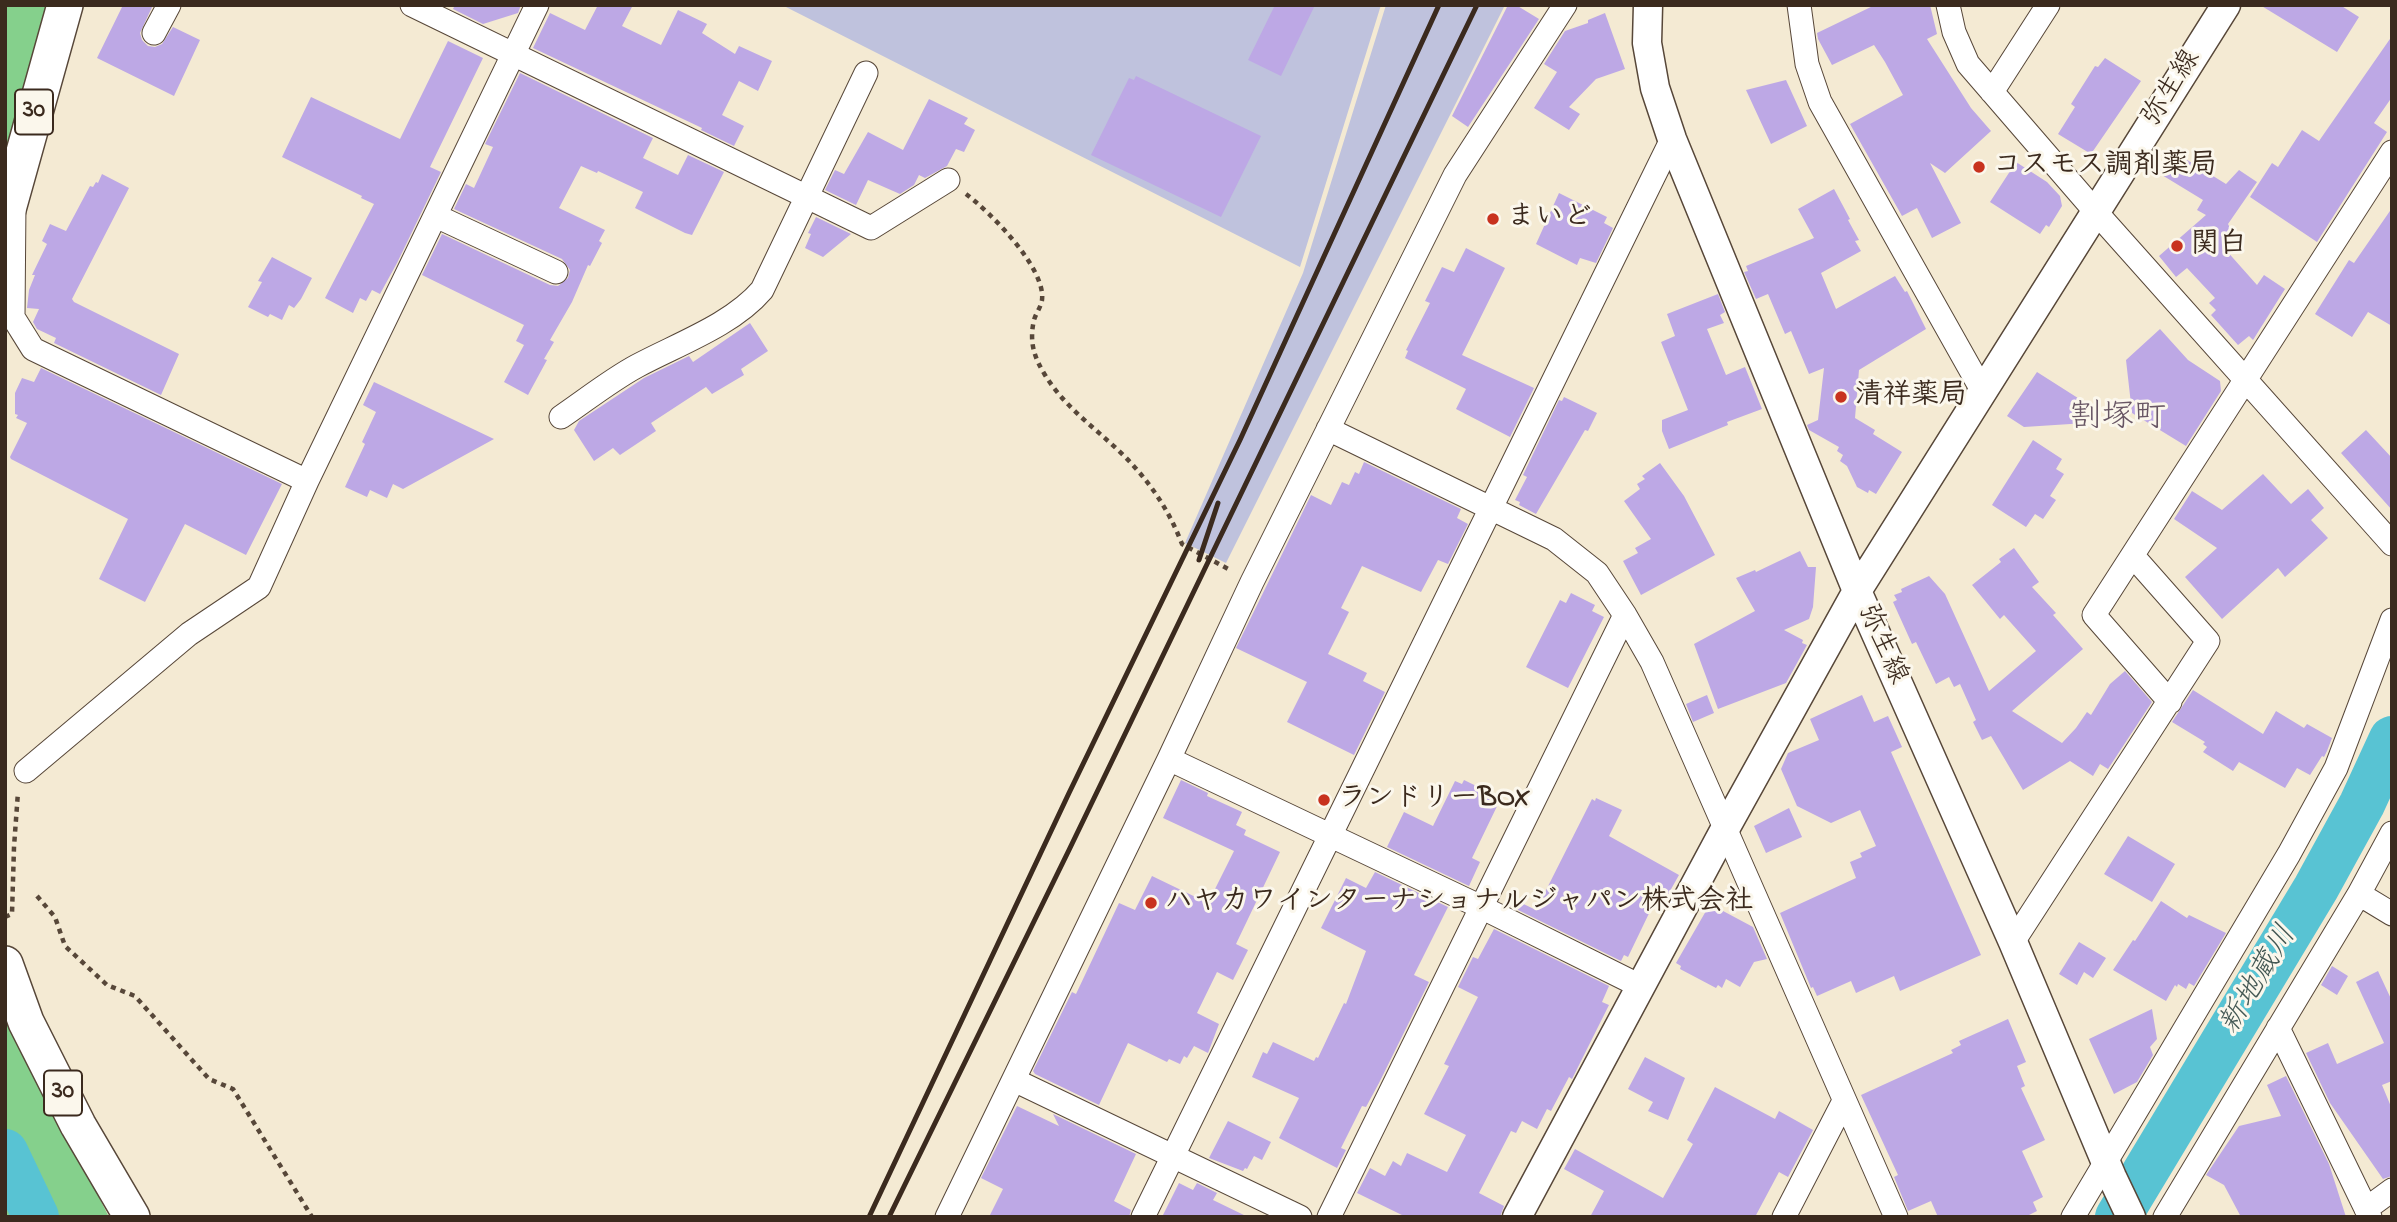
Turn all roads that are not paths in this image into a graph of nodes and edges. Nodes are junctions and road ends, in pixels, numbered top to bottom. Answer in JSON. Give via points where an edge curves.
{"nodes":[{"id":1,"x":65,"y":5,"type":"edge"},
{"id":2,"x":169,"y":5,"type":"edge"},
{"id":3,"x":412,"y":5,"type":"edge"},
{"id":4,"x":537,"y":5,"type":"edge"},
{"id":5,"x":1565,"y":5,"type":"edge"},
{"id":6,"x":1648,"y":5,"type":"edge"},
{"id":7,"x":1799,"y":5,"type":"edge"},
{"id":8,"x":1948,"y":5,"type":"edge"},
{"id":9,"x":2048,"y":5,"type":"edge"},
{"id":10,"x":2226,"y":5,"type":"edge"},
{"id":11,"x":154,"y":33,"type":"dead end"},
{"id":12,"x":514,"y":55,"type":"junction"},
{"id":13,"x":866,"y":73,"type":"dead end"},
{"id":14,"x":1992,"y":92,"type":"junction"},
{"id":15,"x":1672,"y":139,"type":"junction"},
{"id":16,"x":2392,"y":152,"type":"edge"},
{"id":17,"x":948,"y":180,"type":"road end"},
{"id":18,"x":14,"y":184,"type":"junction"},
{"id":19,"x":808,"y":196,"type":"junction"},
{"id":20,"x":2095,"y":211,"type":"junction"},
{"id":21,"x":436,"y":216,"type":"junction"},
{"id":22,"x":5,"y":220,"type":"edge"},
{"id":23,"x":556,"y":272,"type":"dead end"},
{"id":24,"x":2246,"y":378,"type":"junction"},
{"id":25,"x":1982,"y":390,"type":"junction"},
{"id":26,"x":561,"y":417,"type":"dead end"},
{"id":27,"x":1328,"y":429,"type":"junction"},
{"id":28,"x":307,"y":481,"type":"junction"},
{"id":29,"x":1492,"y":508,"type":"junction"},
{"id":30,"x":2392,"y":544,"type":"edge"},
{"id":31,"x":2133,"y":556,"type":"junction"},
{"id":32,"x":1857,"y":591,"type":"junction"},
{"id":33,"x":1625,"y":615,"type":"junction"},
{"id":34,"x":2392,"y":620,"type":"edge"},
{"id":35,"x":2170,"y":702,"type":"junction"},
{"id":36,"x":1169,"y":759,"type":"junction"},
{"id":37,"x":26,"y":771,"type":"road end"},
{"id":38,"x":1725,"y":829,"type":"junction"},
{"id":39,"x":2392,"y":833,"type":"edge"},
{"id":40,"x":1330,"y":837,"type":"junction"},
{"id":41,"x":2359,"y":894,"type":"junction"},
{"id":42,"x":1481,"y":907,"type":"junction"},
{"id":43,"x":2392,"y":914,"type":"edge"},
{"id":44,"x":2013,"y":942,"type":"junction"},
{"id":45,"x":5,"y":964,"type":"edge"},
{"id":46,"x":1640,"y":986,"type":"junction"},
{"id":47,"x":2278,"y":1028,"type":"junction"},
{"id":48,"x":1014,"y":1080,"type":"junction"},
{"id":49,"x":1844,"y":1101,"type":"junction"},
{"id":50,"x":1174,"y":1155,"type":"junction"},
{"id":51,"x":2108,"y":1169,"type":"junction"},
{"id":52,"x":2392,"y":1190,"type":"edge"},
{"id":53,"x":2368,"y":1213,"type":"edge"},
{"id":54,"x":132,"y":1217,"type":"edge"},
{"id":55,"x":947,"y":1217,"type":"edge"},
{"id":56,"x":1143,"y":1217,"type":"edge"},
{"id":57,"x":1300,"y":1217,"type":"edge"},
{"id":58,"x":1329,"y":1217,"type":"edge"},
{"id":59,"x":1517,"y":1217,"type":"edge"},
{"id":60,"x":1784,"y":1217,"type":"edge"},
{"id":61,"x":1896,"y":1217,"type":"edge"},
{"id":62,"x":2073,"y":1217,"type":"edge"},
{"id":63,"x":2132,"y":1217,"type":"edge"},
{"id":64,"x":2165,"y":1217,"type":"edge"}],
"edges":[{"from":1,"to":18,"type":"main road","number":"30"},
{"from":2,"to":11,"type":"street"},
{"from":3,"to":12,"type":"street"},
{"from":4,"to":12,"type":"street"},
{"from":5,"to":27,"type":"street","via":[[1455,175]]},
{"from":6,"to":15,"type":"street","via":[[1647,43],[1653,77]]},
{"from":7,"to":25,"type":"street","via":[[1807,64],[1820,102]]},
{"from":8,"to":14,"type":"street","via":[[1968,64]]},
{"from":9,"to":14,"type":"street"},
{"from":10,"to":20,"type":"street","name":"弥生線"},
{"from":12,"to":19,"type":"street"},
{"from":12,"to":21,"type":"street"},
{"from":13,"to":19,"type":"street"},
{"from":14,"to":20,"type":"street"},
{"from":15,"to":29,"type":"street"},
{"from":15,"to":32,"type":"street"},
{"from":16,"to":24,"type":"street"},
{"from":17,"to":19,"type":"street","via":[[871,228]]},
{"from":18,"to":22,"type":"main road","number":"30"},
{"from":18,"to":28,"type":"street","via":[[13,317],[33,349]]},
{"from":19,"to":26,"type":"street","via":[[762,290],[750,305],[636,366]]},
{"from":20,"to":24,"type":"street"},
{"from":20,"to":25,"type":"street","name":"弥生線"},
{"from":21,"to":23,"type":"street"},
{"from":21,"to":28,"type":"street"},
{"from":24,"to":30,"type":"street"},
{"from":24,"to":31,"type":"street"},
{"from":25,"to":32,"type":"street","name":"弥生線"},
{"from":27,"to":29,"type":"street"},
{"from":27,"to":36,"type":"street"},
{"from":28,"to":37,"type":"street","via":[[259,587],[189,634]]},
{"from":29,"to":33,"type":"street","via":[[1553,539],[1597,573]]},
{"from":29,"to":40,"type":"street"},
{"from":31,"to":35,"type":"street","via":[[2208,641]]},
{"from":31,"to":35,"type":"street","via":[[2094,615]]},
{"from":32,"to":38,"type":"street"},
{"from":32,"to":44,"type":"street","name":"弥生線"},
{"from":33,"to":38,"type":"street","via":[[1652,662]]},
{"from":33,"to":42,"type":"street"},
{"from":34,"to":51,"type":"street","via":[[2336,768]]},
{"from":35,"to":44,"type":"street"},
{"from":36,"to":40,"type":"street"},
{"from":36,"to":48,"type":"street"},
{"from":38,"to":46,"type":"street"},
{"from":38,"to":49,"type":"street"},
{"from":39,"to":41,"type":"street"},
{"from":40,"to":42,"type":"street"},
{"from":40,"to":50,"type":"street"},
{"from":41,"to":43,"type":"street"},
{"from":41,"to":47,"type":"street"},
{"from":42,"to":46,"type":"street"},
{"from":42,"to":58,"type":"street"},
{"from":44,"to":51,"type":"street","name":"弥生線"},
{"from":45,"to":54,"type":"main road","number":"30","via":[[26,1022],[78,1125]]},
{"from":46,"to":59,"type":"street"},
{"from":47,"to":53,"type":"street"},
{"from":47,"to":64,"type":"street"},
{"from":48,"to":50,"type":"street"},
{"from":48,"to":55,"type":"street"},
{"from":49,"to":60,"type":"street"},
{"from":49,"to":61,"type":"street"},
{"from":50,"to":56,"type":"street"},
{"from":50,"to":57,"type":"street"},
{"from":51,"to":62,"type":"street"},
{"from":51,"to":63,"type":"street","name":"弥生線"},
{"from":52,"to":53,"type":"street"}]}
